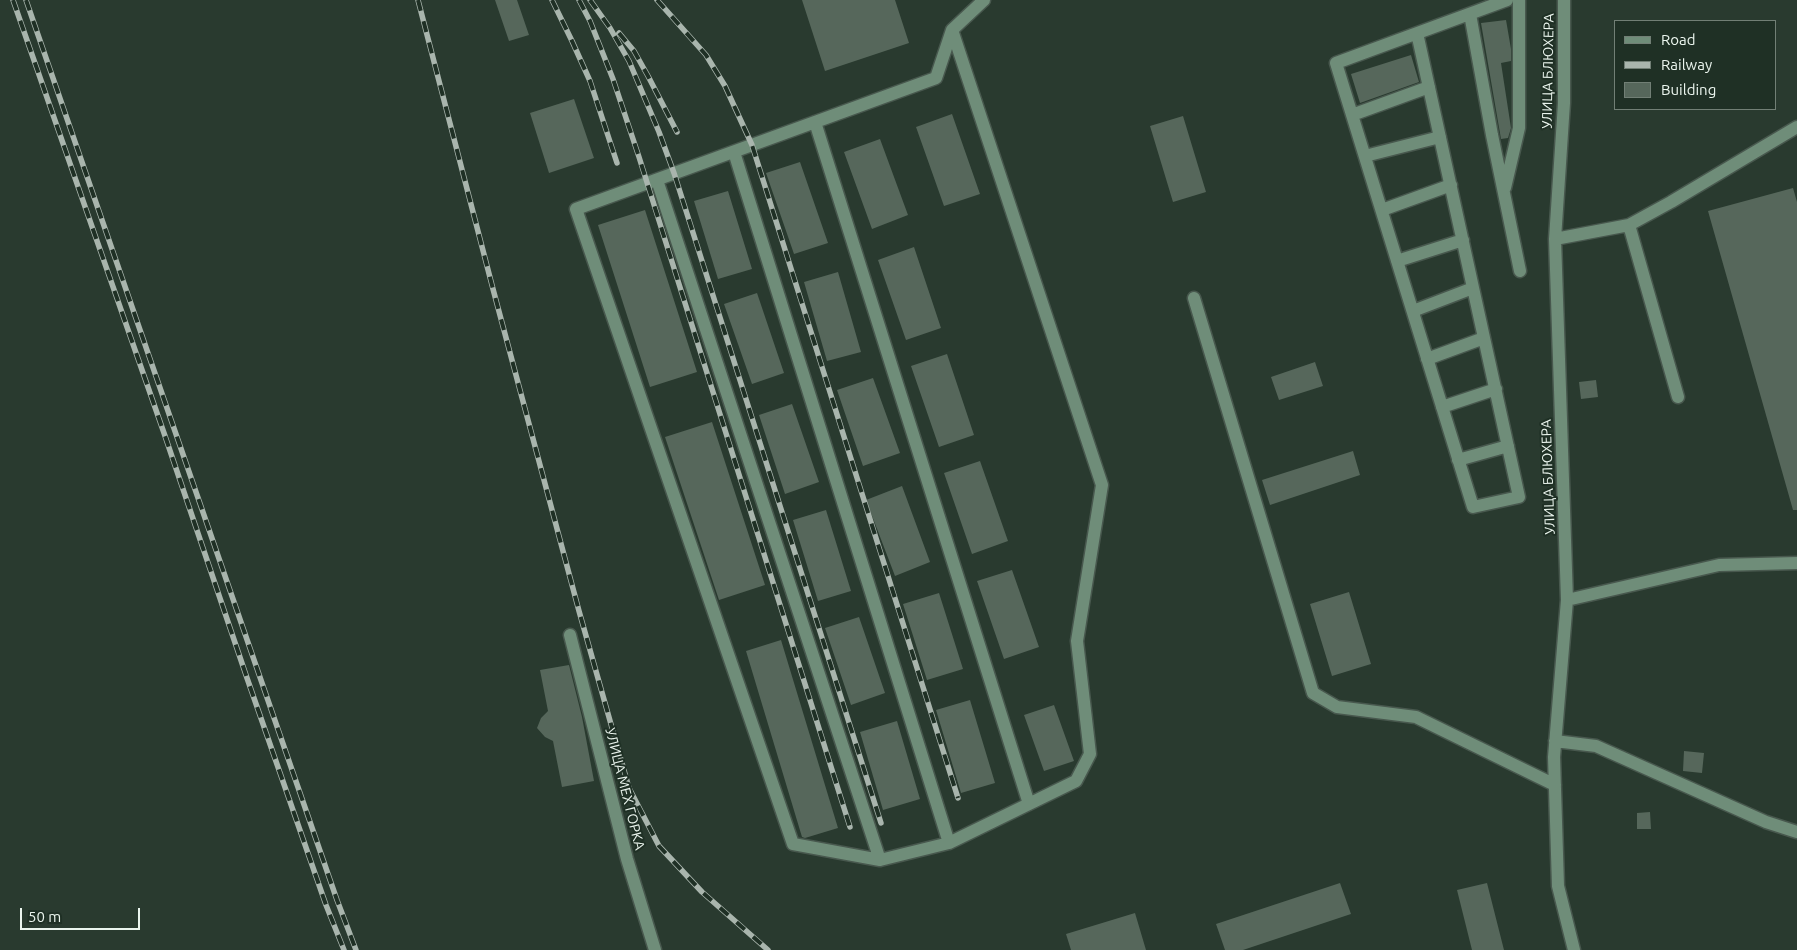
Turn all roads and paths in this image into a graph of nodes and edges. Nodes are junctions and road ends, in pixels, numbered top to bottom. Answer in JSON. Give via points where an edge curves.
{"nodes":[{"id":1,"x":984,"y":0,"type":"edge"},
{"id":2,"x":1507,"y":0,"type":"edge"},
{"id":3,"x":1519,"y":0,"type":"edge"},
{"id":4,"x":1564,"y":0,"type":"edge"},
{"id":5,"x":1470,"y":14,"type":"junction"},
{"id":6,"x":952,"y":30,"type":"junction"},
{"id":7,"x":1418,"y":33,"type":"junction"},
{"id":8,"x":1429,"y":87,"type":"junction"},
{"id":9,"x":1352,"y":115,"type":"junction"},
{"id":10,"x":815,"y":122,"type":"junction"},
{"id":11,"x":1797,"y":127,"type":"edge"},
{"id":12,"x":1440,"y":137,"type":"junction"},
{"id":13,"x":734,"y":152,"type":"junction"},
{"id":14,"x":1365,"y":156,"type":"junction"},
{"id":15,"x":657,"y":180,"type":"junction"},
{"id":16,"x":1451,"y":185,"type":"junction"},
{"id":17,"x":1504,"y":190,"type":"junction"},
{"id":18,"x":1382,"y":210,"type":"junction"},
{"id":19,"x":1629,"y":225,"type":"junction"},
{"id":20,"x":1555,"y":239,"type":"junction"},
{"id":21,"x":1463,"y":240,"type":"junction"},
{"id":22,"x":1397,"y":261,"type":"junction"},
{"id":23,"x":1520,"y":271,"type":"dead end"},
{"id":24,"x":1474,"y":288,"type":"junction"},
{"id":25,"x":1194,"y":298,"type":"dead end"},
{"id":26,"x":1412,"y":311,"type":"junction"},
{"id":27,"x":1484,"y":338,"type":"junction"},
{"id":28,"x":1427,"y":358,"type":"junction"},
{"id":29,"x":1496,"y":389,"type":"junction"},
{"id":30,"x":1678,"y":397,"type":"dead end"},
{"id":31,"x":1442,"y":407,"type":"junction"},
{"id":32,"x":1508,"y":446,"type":"junction"},
{"id":33,"x":1458,"y":460,"type":"junction"},
{"id":34,"x":1797,"y":563,"type":"edge"},
{"id":35,"x":1567,"y":600,"type":"junction"},
{"id":36,"x":570,"y":635,"type":"dead end"},
{"id":37,"x":1555,"y":741,"type":"junction"},
{"id":38,"x":1555,"y":785,"type":"junction"},
{"id":39,"x":1029,"y":804,"type":"junction"},
{"id":40,"x":1797,"y":832,"type":"edge"},
{"id":41,"x":949,"y":843,"type":"junction"},
{"id":42,"x":880,"y":860,"type":"junction"},
{"id":43,"x":655,"y":950,"type":"edge"},
{"id":44,"x":1574,"y":950,"type":"edge"}],
"edges":[{"from":1,"to":6,"type":"street"},
{"from":2,"to":5,"type":"street"},
{"from":3,"to":17,"type":"street","via":[[1519,128]]},
{"from":4,"to":20,"type":"street","name":"УЛИЦА БЛЮХЕРА","via":[[1564,103]]},
{"from":5,"to":7,"type":"street"},
{"from":5,"to":17,"type":"street"},
{"from":6,"to":10,"type":"street","via":[[936,78]]},
{"from":6,"to":39,"type":"street","via":[[1102,486],[1077,641],[1090,754],[1076,781]]},
{"from":7,"to":8,"type":"street"},
{"from":7,"to":9,"type":"street","via":[[1336,63]]},
{"from":8,"to":9,"type":"street"},
{"from":8,"to":12,"type":"street"},
{"from":9,"to":14,"type":"street"},
{"from":10,"to":13,"type":"street"},
{"from":10,"to":39,"type":"street"},
{"from":11,"to":19,"type":"street"},
{"from":12,"to":14,"type":"street"},
{"from":12,"to":16,"type":"street"},
{"from":13,"to":15,"type":"street"},
{"from":13,"to":41,"type":"street"},
{"from":14,"to":18,"type":"street"},
{"from":15,"to":42,"type":"street"},
{"from":15,"to":42,"type":"street","via":[[576,209],[793,844]]},
{"from":16,"to":18,"type":"street"},
{"from":16,"to":21,"type":"street"},
{"from":17,"to":23,"type":"street"},
{"from":18,"to":22,"type":"street"},
{"from":19,"to":20,"type":"street"},
{"from":19,"to":30,"type":"street"},
{"from":20,"to":35,"type":"street","name":"УЛИЦА БЛЮХЕРА"},
{"from":21,"to":22,"type":"street"},
{"from":21,"to":24,"type":"street"},
{"from":22,"to":26,"type":"street"},
{"from":24,"to":26,"type":"street"},
{"from":24,"to":27,"type":"street"},
{"from":25,"to":38,"type":"street","via":[[1313,693],[1337,707],[1416,718]]},
{"from":26,"to":28,"type":"street"},
{"from":27,"to":28,"type":"street"},
{"from":27,"to":29,"type":"street"},
{"from":28,"to":31,"type":"street"},
{"from":29,"to":31,"type":"street"},
{"from":29,"to":32,"type":"street"},
{"from":31,"to":33,"type":"street"},
{"from":32,"to":33,"type":"street"},
{"from":32,"to":33,"type":"street","via":[[1519,497],[1473,507]]},
{"from":34,"to":35,"type":"street","via":[[1720,565]]},
{"from":35,"to":37,"type":"street","name":"УЛИЦА БЛЮХЕРА"},
{"from":36,"to":43,"type":"street","name":"УЛИЦА МЕХ ГОРКА","via":[[627,859]]},
{"from":37,"to":38,"type":"street","name":"УЛИЦА БЛЮХЕРА"},
{"from":37,"to":40,"type":"street","via":[[1596,746],[1766,822]]},
{"from":38,"to":44,"type":"street","name":"УЛИЦА БЛЮХЕРА","via":[[1558,886]]},
{"from":39,"to":41,"type":"street"},
{"from":41,"to":42,"type":"street"}]}
